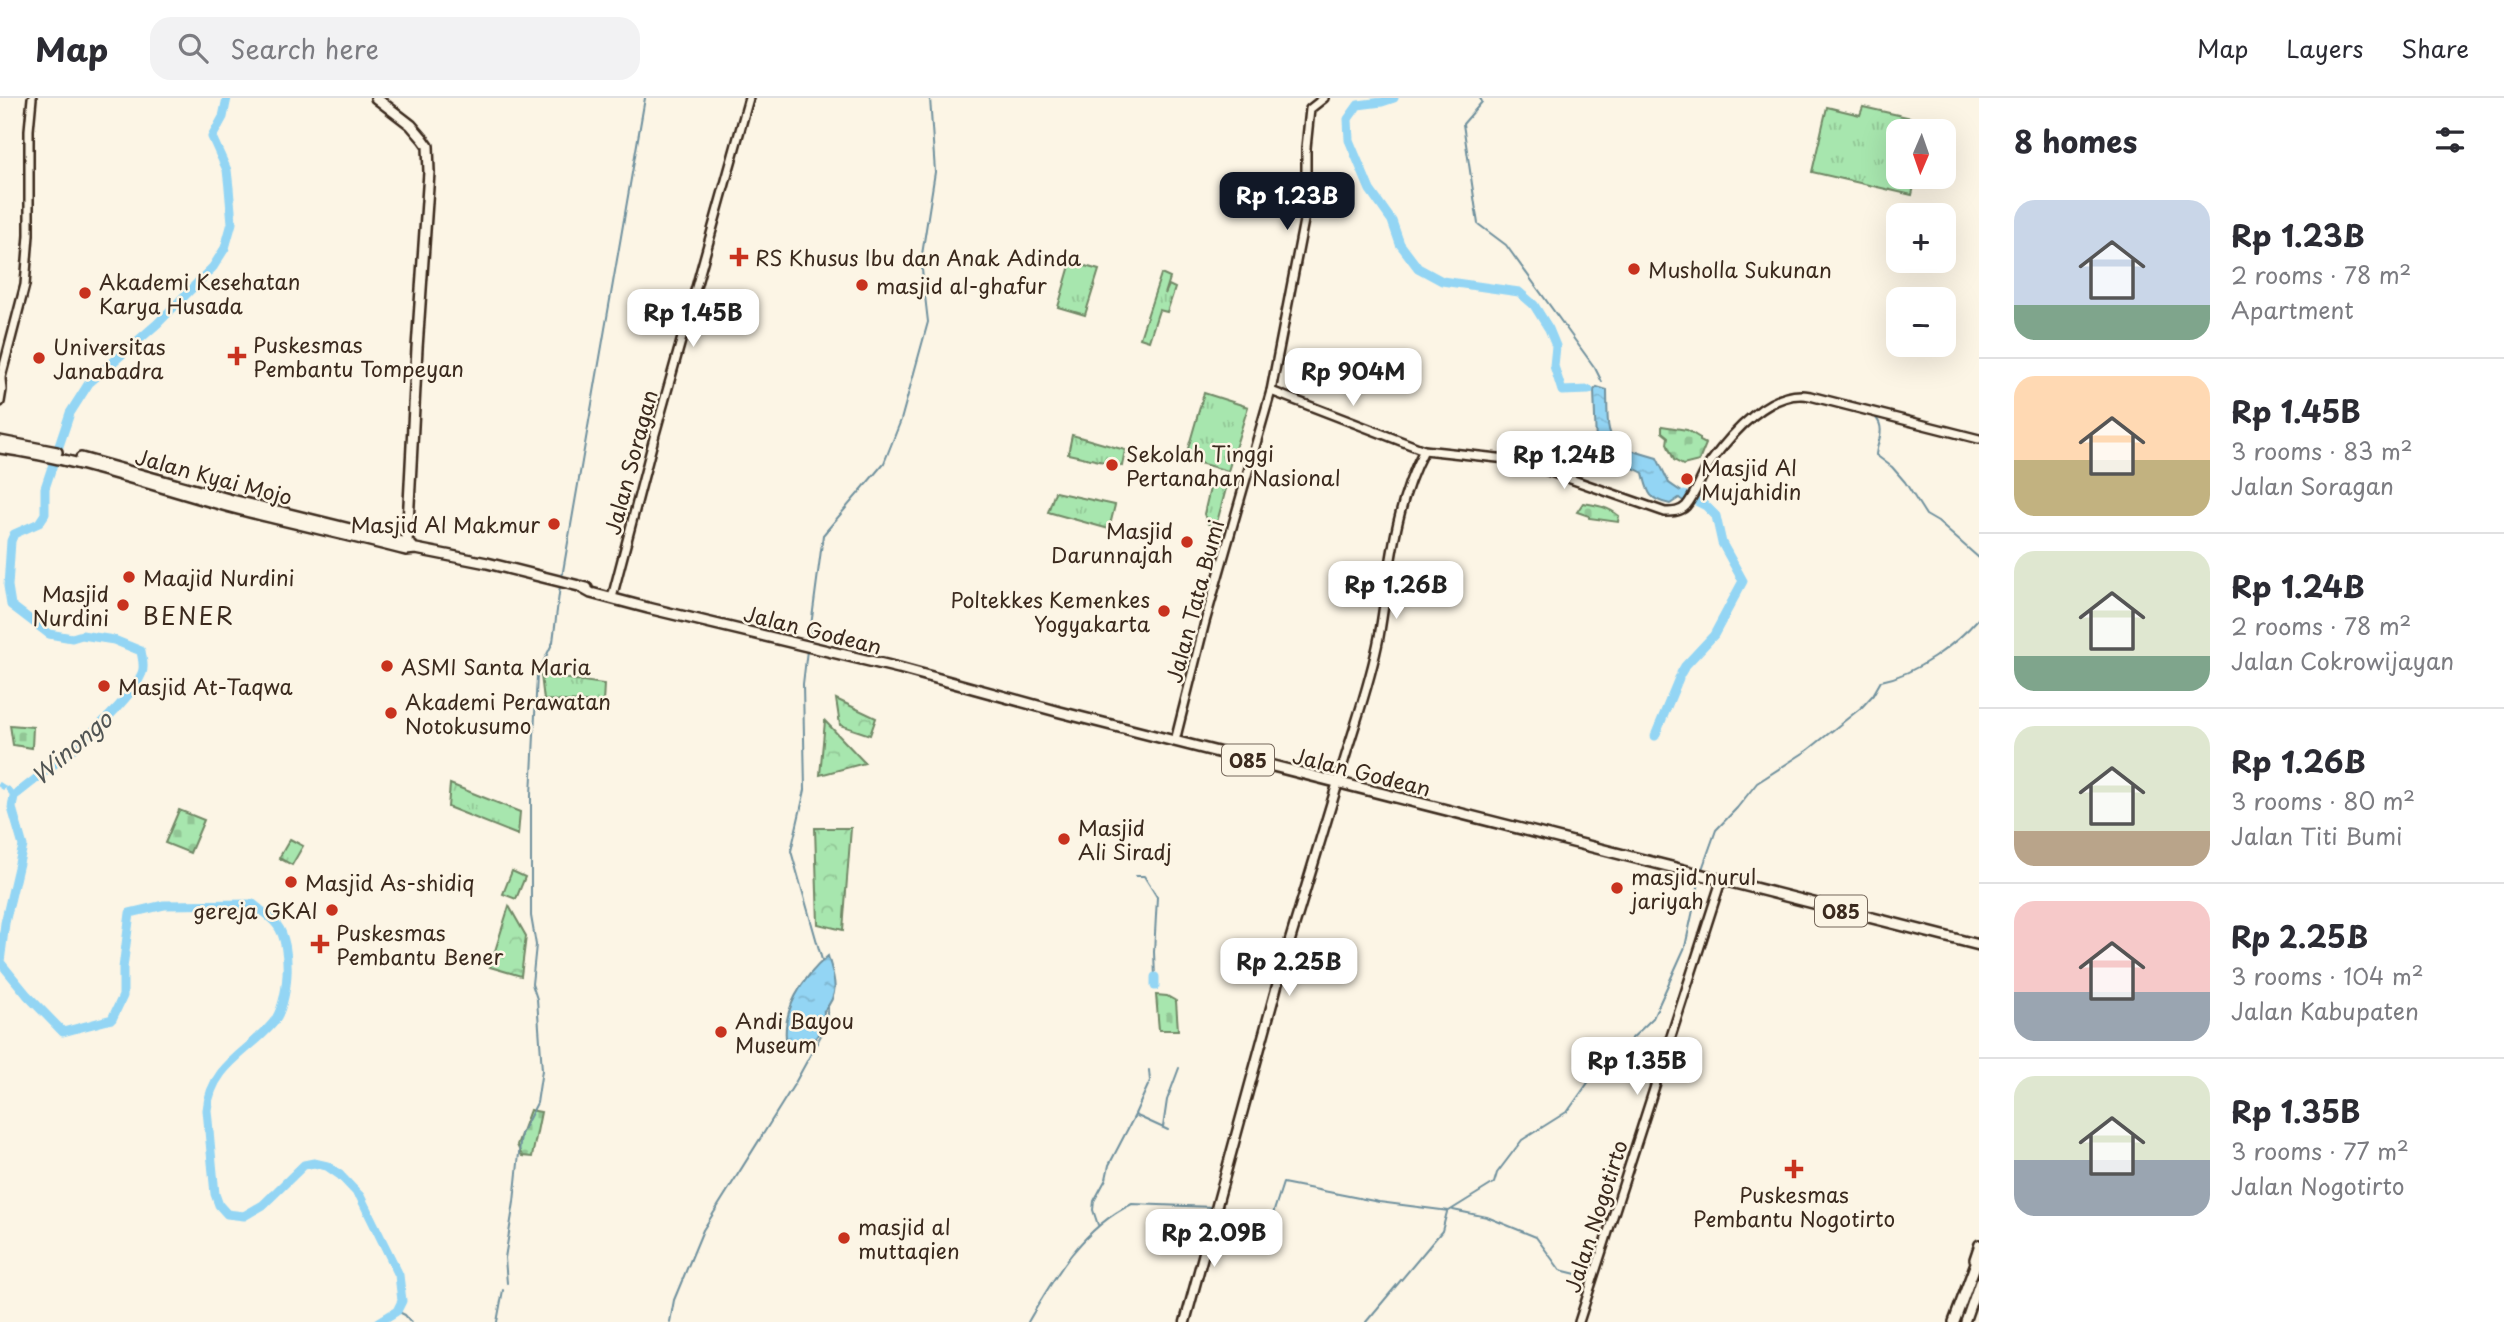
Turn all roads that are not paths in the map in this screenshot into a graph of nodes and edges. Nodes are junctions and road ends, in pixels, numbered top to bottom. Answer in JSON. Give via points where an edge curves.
{"nodes":[{"id":1,"x":32,"y":98,"type":"edge"},
{"id":2,"x":376,"y":98,"type":"edge"},
{"id":3,"x":749,"y":98,"type":"edge"},
{"id":4,"x":1324,"y":98,"type":"edge"},
{"id":5,"x":1,"y":380,"type":"edge"},
{"id":6,"x":1271,"y":390,"type":"junction"},
{"id":7,"x":0,"y":402,"type":"edge"},
{"id":8,"x":1979,"y":439,"type":"edge"},
{"id":9,"x":1,"y":443,"type":"edge"},
{"id":10,"x":1424,"y":450,"type":"junction"},
{"id":11,"x":71,"y":459,"type":"junction"},
{"id":12,"x":409,"y":523,"type":"junction"},
{"id":13,"x":388,"y":539,"type":"junction"},
{"id":14,"x":410,"y":545,"type":"junction"},
{"id":15,"x":430,"y":552,"type":"junction"},
{"id":16,"x":582,"y":587,"type":"junction"},
{"id":17,"x":613,"y":594,"type":"junction"},
{"id":18,"x":655,"y":608,"type":"junction"},
{"id":19,"x":1175,"y":741,"type":"junction"},
{"id":20,"x":1338,"y":782,"type":"junction"},
{"id":21,"x":1721,"y":881,"type":"junction"},
{"id":22,"x":1979,"y":945,"type":"edge"},
{"id":23,"x":1979,"y":1244,"type":"edge"},
{"id":24,"x":1979,"y":1255,"type":"edge"},
{"id":25,"x":1979,"y":1271,"type":"edge"},
{"id":26,"x":1979,"y":1282,"type":"edge"},
{"id":27,"x":1969,"y":1290,"type":"junction"},
{"id":28,"x":1964,"y":1305,"type":"junction"},
{"id":29,"x":1185,"y":1322,"type":"edge"},
{"id":30,"x":1579,"y":1322,"type":"edge"},
{"id":31,"x":1952,"y":1322,"type":"edge"},
{"id":32,"x":1962,"y":1322,"type":"edge"}],
"edges":[{"from":1,"to":5,"type":"street","via":[[25,285]]},
{"from":2,"to":12,"type":"main road","via":[[411,125],[428,146]]},
{"from":3,"to":17,"type":"street","name":"Jalan Soragan"},
{"from":4,"to":6,"type":"street","name":"Jalan Tata Bumi","via":[[1310,109],[1306,210]]},
{"from":5,"to":7,"type":"street"},
{"from":6,"to":10,"type":"street"},
{"from":6,"to":19,"type":"street","name":"Jalan Tata Bumi"},
{"from":8,"to":10,"type":"street","via":[[1796,394],[1742,424],[1689,500],[1678,511],[1665,512],[1516,460]]},
{"from":9,"to":11,"type":"main road","name":"Jalan Kyai Mojo"},
{"from":10,"to":20,"type":"street","via":[[1396,527],[1378,640]]},
{"from":11,"to":13,"type":"main road","name":"Jalan Kyai Mojo"},
{"from":11,"to":14,"type":"main road","name":"Jalan Kyai Mojo","via":[[244,511]]},
{"from":12,"to":13,"type":"main road","via":[[400,537]]},
{"from":12,"to":14,"type":"main road"},
{"from":12,"to":15,"type":"main road","via":[[414,540]]},
{"from":13,"to":14,"type":"main road","name":"Jalan Kyai Mojo"},
{"from":14,"to":15,"type":"main road","name":"Jalan Kyai Mojo"},
{"from":15,"to":16,"type":"main road","name":"Jalan Kyai Mojo","number":"085"},
{"from":16,"to":17,"type":"main road","name":"Jalan Godean"},
{"from":16,"to":18,"type":"main road","name":"Jalan Godean","number":"085","via":[[590,593]]},
{"from":17,"to":18,"type":"main road","name":"Jalan Godean"},
{"from":18,"to":19,"type":"main road","name":"Jalan Godean","number":"085"},
{"from":19,"to":20,"type":"main road","name":"Jalan Godean","number":"085"},
{"from":20,"to":21,"type":"main road","name":"Jalan Godean","number":"085"},
{"from":20,"to":29,"type":"main road"},
{"from":21,"to":22,"type":"main road","name":"Jalan Godean","number":"085"},
{"from":21,"to":30,"type":"street","name":"Jalan Nogotirto"},
{"from":23,"to":31,"type":"street"},
{"from":24,"to":27,"type":"main road"},
{"from":25,"to":27,"type":"main road"},
{"from":26,"to":32,"type":"street"},
{"from":27,"to":28,"type":"main road"},
{"from":28,"to":31,"type":"main road"},
{"from":28,"to":32,"type":"main road"}]}
